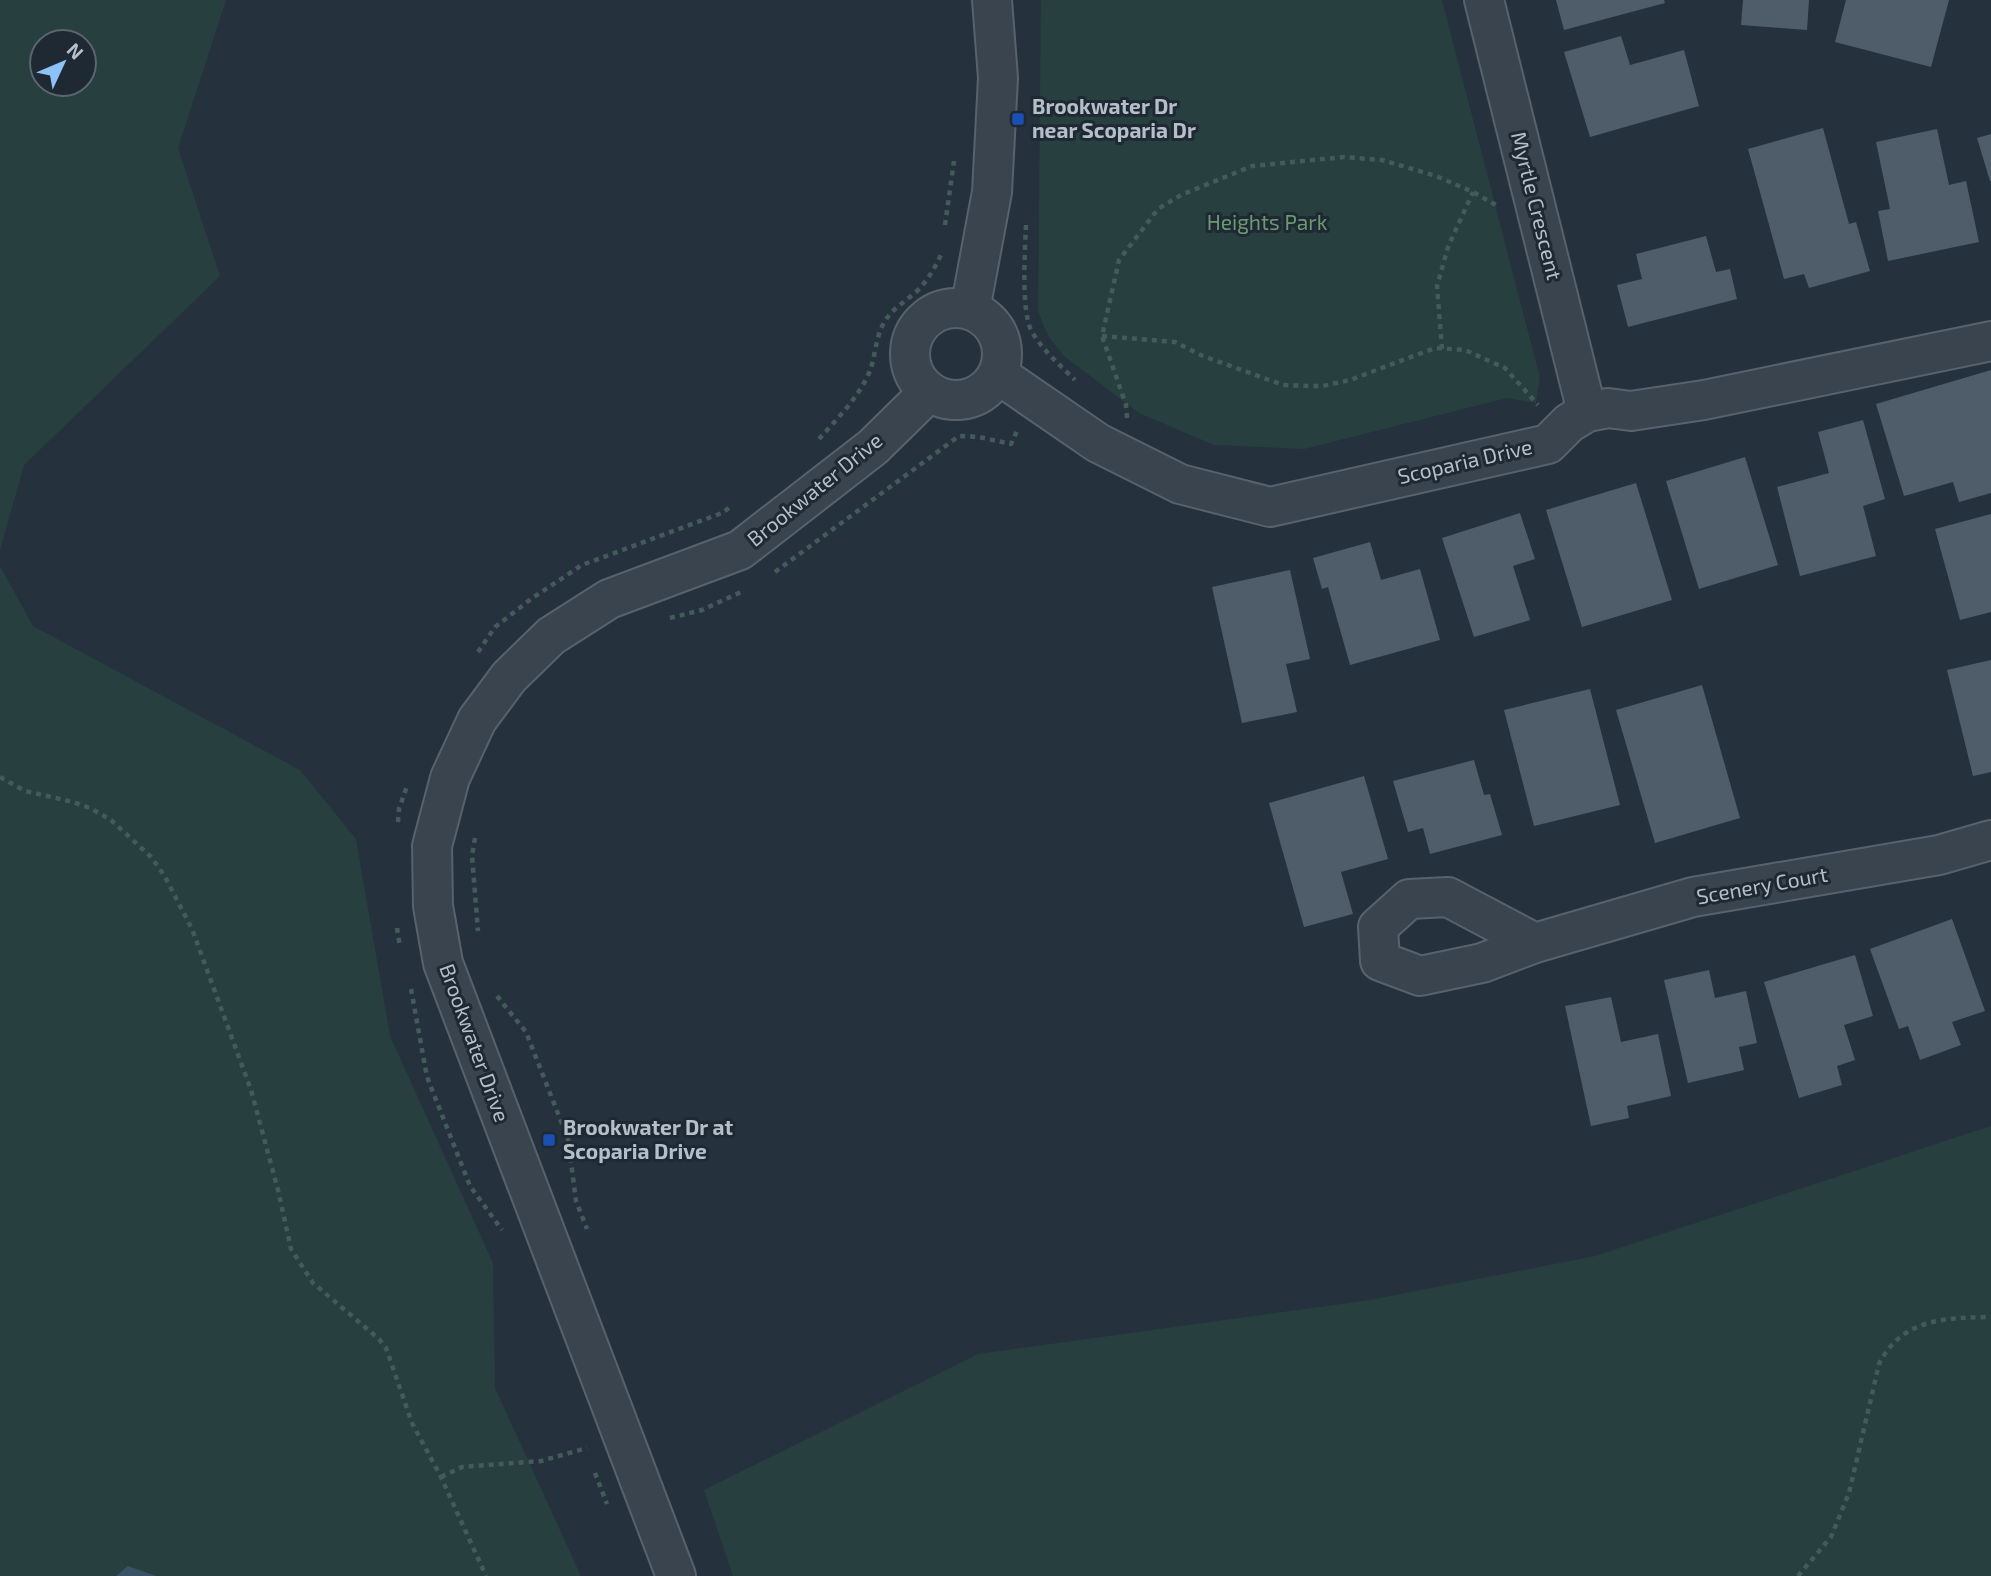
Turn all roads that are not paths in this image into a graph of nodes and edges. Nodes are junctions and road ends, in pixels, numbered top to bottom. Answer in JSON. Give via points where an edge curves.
{"nodes":[{"id":1,"x":992,"y":0,"type":"edge"},
{"id":2,"x":1484,"y":0,"type":"edge"},
{"id":3,"x":970,"y":310,"type":"junction"},
{"id":4,"x":1991,"y":341,"type":"edge"},
{"id":5,"x":999,"y":376,"type":"junction"},
{"id":6,"x":929,"y":392,"type":"junction"},
{"id":7,"x":1587,"y":412,"type":"junction"},
{"id":8,"x":1991,"y":840,"type":"edge"},
{"id":9,"x":1535,"y":943,"type":"dead end"},
{"id":10,"x":676,"y":1576,"type":"edge"}],
"edges":[{"from":1,"to":3,"type":"street","via":[[998,78],[992,192]]},
{"from":2,"to":7,"type":"street","name":"Myrtle Crescent"},
{"from":3,"to":5,"type":"street","via":[[983,316],[1000,339]]},
{"from":3,"to":6,"type":"street","via":[[941,309],[918,326],[911,340],[911,369]]},
{"from":4,"to":7,"type":"street","via":[[1704,400]]},
{"from":5,"to":6,"type":"street","via":[[972,398],[942,398]]},
{"from":5,"to":7,"type":"street","name":"Scoparia Drive","via":[[1098,443],[1180,484],[1270,507],[1548,444]]},
{"from":6,"to":10,"type":"street","name":"Brookwater Drive","via":[[873,447],[740,550],[609,599],[551,635],[509,677],[477,720],[450,778],[432,846],[433,905],[443,963]]},
{"from":8,"to":9,"type":"street","name":"Scenery Court","via":[[1939,855],[1693,897]]}]}
